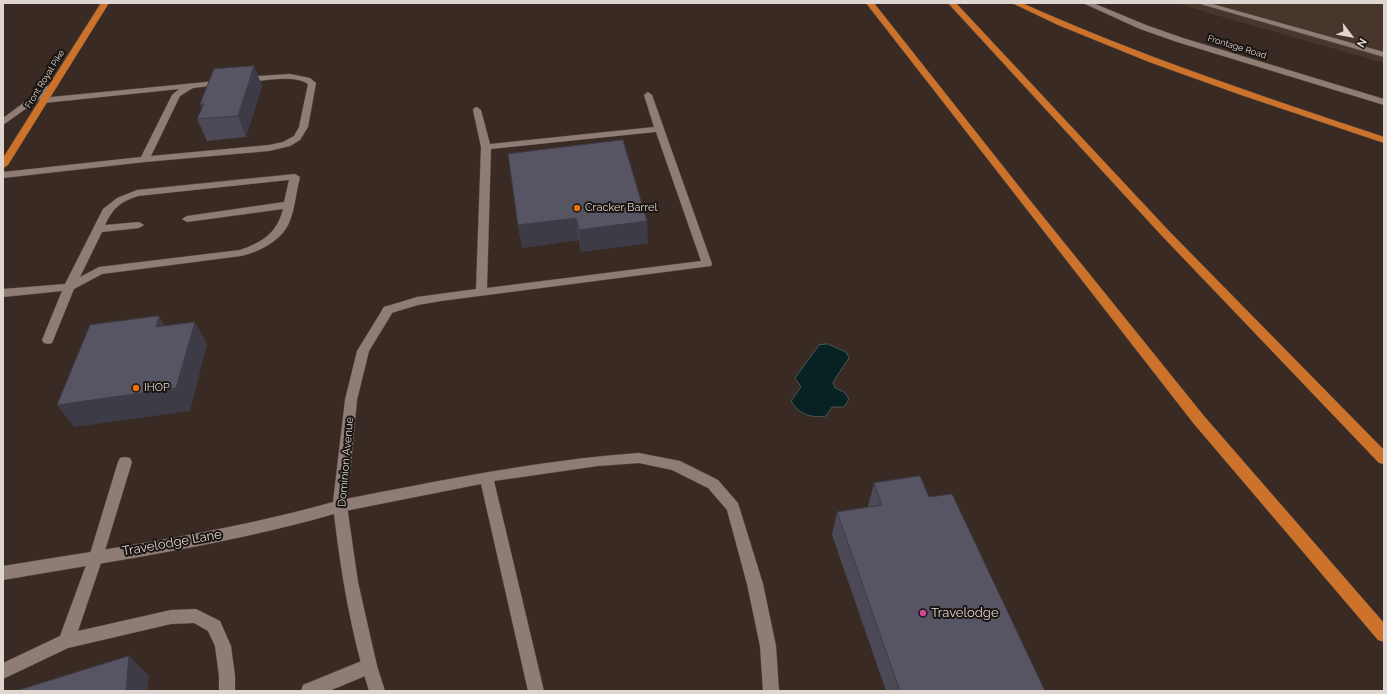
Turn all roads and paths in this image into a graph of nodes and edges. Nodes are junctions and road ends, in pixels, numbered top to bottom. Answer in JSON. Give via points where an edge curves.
{"nodes":[{"id":1,"x":105,"y":3,"type":"edge"},
{"id":2,"x":870,"y":3,"type":"edge"},
{"id":3,"x":952,"y":3,"type":"edge"},
{"id":4,"x":1016,"y":3,"type":"edge"},
{"id":5,"x":1087,"y":3,"type":"edge"},
{"id":6,"x":1201,"y":3,"type":"edge"},
{"id":7,"x":1384,"y":55,"type":"edge"},
{"id":8,"x":54,"y":84,"type":"junction"},
{"id":9,"x":191,"y":86,"type":"junction"},
{"id":10,"x":648,"y":95,"type":"dead end"},
{"id":11,"x":44,"y":100,"type":"junction"},
{"id":12,"x":1384,"y":102,"type":"edge"},
{"id":13,"x":477,"y":110,"type":"dead end"},
{"id":14,"x":3,"y":122,"type":"edge"},
{"id":15,"x":659,"y":129,"type":"junction"},
{"id":16,"x":1384,"y":140,"type":"edge"},
{"id":17,"x":486,"y":147,"type":"junction"},
{"id":18,"x":145,"y":159,"type":"junction"},
{"id":19,"x":3,"y":165,"type":"edge"},
{"id":20,"x":3,"y":175,"type":"edge"},
{"id":21,"x":288,"y":205,"type":"junction"},
{"id":22,"x":187,"y":219,"type":"dead end"},
{"id":23,"x":139,"y":225,"type":"dead end"},
{"id":24,"x":98,"y":229,"type":"junction"},
{"id":25,"x":69,"y":286,"type":"junction"},
{"id":26,"x":3,"y":293,"type":"edge"},
{"id":27,"x":481,"y":293,"type":"junction"},
{"id":28,"x":48,"y":340,"type":"dead end"},
{"id":29,"x":1384,"y":459,"type":"edge"},
{"id":30,"x":125,"y":462,"type":"dead end"},
{"id":31,"x":486,"y":477,"type":"junction"},
{"id":32,"x":340,"y":506,"type":"junction"},
{"id":33,"x":96,"y":557,"type":"junction"},
{"id":34,"x":3,"y":573,"type":"edge"},
{"id":35,"x":1384,"y":635,"type":"edge"},
{"id":36,"x":66,"y":641,"type":"junction"},
{"id":37,"x":369,"y":666,"type":"junction"},
{"id":38,"x":3,"y":671,"type":"edge"},
{"id":39,"x":227,"y":691,"type":"edge"},
{"id":40,"x":309,"y":691,"type":"edge"},
{"id":41,"x":378,"y":691,"type":"edge"},
{"id":42,"x":536,"y":691,"type":"edge"},
{"id":43,"x":771,"y":691,"type":"edge"}],
"edges":[{"from":1,"to":8,"type":"highway","name":"Front Royal Pike"},
{"from":2,"to":35,"type":"highway","via":[[1199,420]]},
{"from":3,"to":29,"type":"highway","via":[[1140,207]]},
{"from":4,"to":16,"type":"highway","via":[[1121,50]]},
{"from":5,"to":12,"type":"street","name":"Frontage Road","via":[[1180,40]]},
{"from":6,"to":7,"type":"street"},
{"from":8,"to":11,"type":"highway","name":"Front Royal Pike"},
{"from":8,"to":14,"type":"street"},
{"from":9,"to":11,"type":"street"},
{"from":9,"to":18,"type":"street","via":[[172,100]]},
{"from":9,"to":18,"type":"street","via":[[283,77],[303,77],[312,83],[304,128],[291,144]]},
{"from":10,"to":15,"type":"street"},
{"from":11,"to":19,"type":"highway","name":"Front Royal Pike"},
{"from":13,"to":17,"type":"street"},
{"from":15,"to":17,"type":"street"},
{"from":15,"to":27,"type":"street","via":[[707,264]]},
{"from":17,"to":27,"type":"street"},
{"from":18,"to":20,"type":"street"},
{"from":21,"to":22,"type":"street"},
{"from":21,"to":24,"type":"street","via":[[295,177],[137,193],[112,205]]},
{"from":21,"to":25,"type":"street","via":[[284,224],[271,238],[256,248],[241,253],[99,271]]},
{"from":23,"to":24,"type":"street"},
{"from":24,"to":25,"type":"street"},
{"from":25,"to":26,"type":"street"},
{"from":25,"to":28,"type":"street"},
{"from":27,"to":32,"type":"street","name":"Dominion Avenue","via":[[417,301],[388,310],[362,351],[352,400]]},
{"from":30,"to":33,"type":"street"},
{"from":31,"to":32,"type":"street","name":"Travelodge Lane"},
{"from":31,"to":42,"type":"street"},
{"from":31,"to":43,"type":"street","name":"Travelodge Lane","via":[[598,461],[639,458],[675,465],[713,484],[733,507],[755,584],[768,646]]},
{"from":32,"to":33,"type":"street","name":"Travelodge Lane","via":[[294,520]]},
{"from":32,"to":37,"type":"street","name":"Dominion Avenue","via":[[350,582]]},
{"from":33,"to":34,"type":"street","name":"Travelodge Lane"},
{"from":33,"to":36,"type":"street"},
{"from":36,"to":38,"type":"street"},
{"from":36,"to":39,"type":"street","via":[[171,617],[196,616],[214,626],[223,646]]},
{"from":37,"to":40,"type":"street"},
{"from":37,"to":41,"type":"street","name":"Dominion Avenue"}]}
